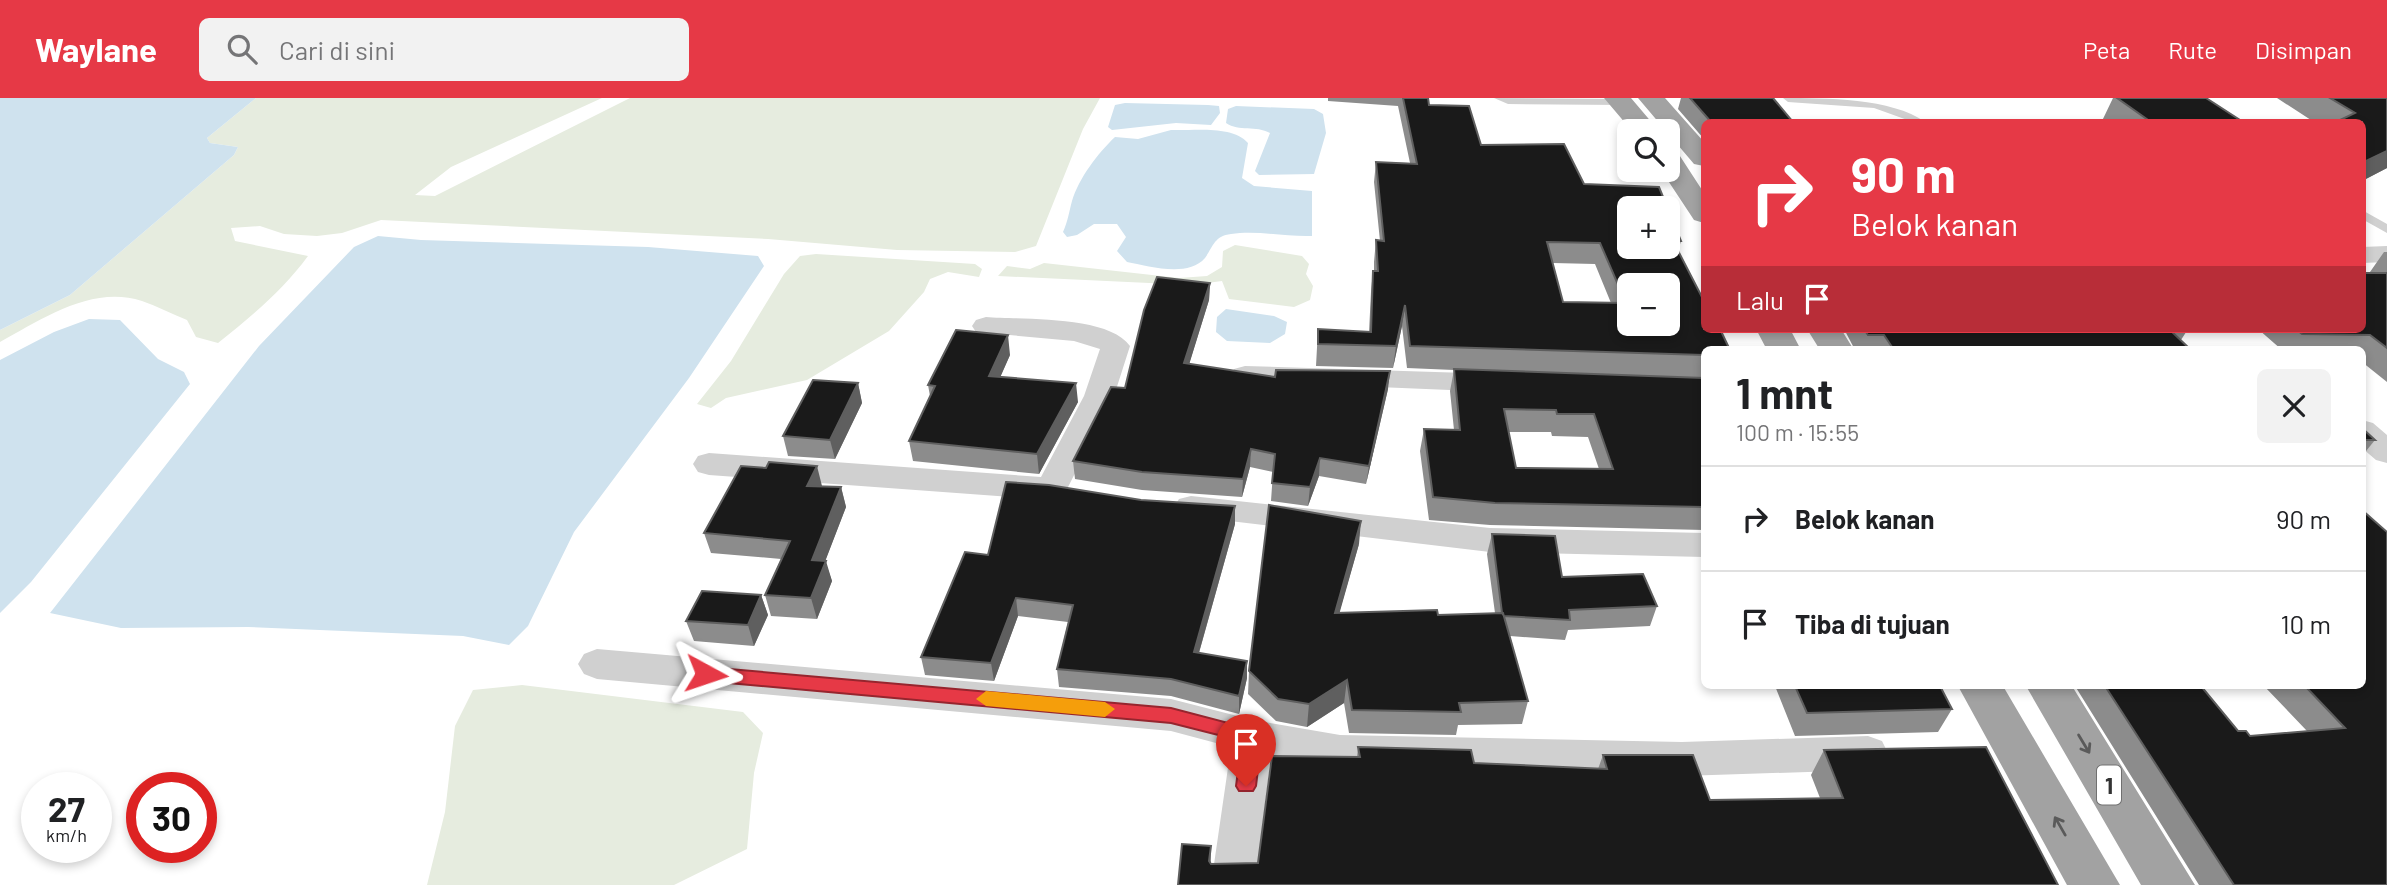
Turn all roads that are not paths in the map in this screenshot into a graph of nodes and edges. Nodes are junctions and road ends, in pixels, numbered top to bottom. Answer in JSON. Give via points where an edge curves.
{"nodes":[{"id":1,"x":1499,"y":98,"type":"edge"},
{"id":2,"x":1789,"y":98,"type":"edge"},
{"id":3,"x":1619,"y":100,"type":"edge"},
{"id":4,"x":1776,"y":100,"type":"edge"},
{"id":5,"x":1661,"y":102,"type":"edge"},
{"id":6,"x":1636,"y":119,"type":"edge"},
{"id":7,"x":1916,"y":119,"type":"edge"},
{"id":8,"x":1701,"y":154,"type":"edge"},
{"id":9,"x":1680,"y":177,"type":"edge"},
{"id":10,"x":1701,"y":209,"type":"edge"},
{"id":11,"x":2366,"y":216,"type":"edge"},
{"id":12,"x":2387,"y":229,"type":"edge"},
{"id":13,"x":2387,"y":254,"type":"edge"},
{"id":14,"x":2366,"y":255,"type":"edge"},
{"id":15,"x":986,"y":326,"type":"dead end"},
{"id":16,"x":1245,"y":374,"type":"edge"},
{"id":17,"x":1528,"y":384,"type":"edge"},
{"id":18,"x":2366,"y":434,"type":"edge"},
{"id":19,"x":2387,"y":453,"type":"edge"},
{"id":20,"x":709,"y":464,"type":"dead end"},
{"id":21,"x":1064,"y":491,"type":"joint"},
{"id":22,"x":1156,"y":505,"type":"edge"},
{"id":23,"x":1701,"y":545,"type":"edge"},
{"id":24,"x":597,"y":664,"type":"dead end"},
{"id":25,"x":1981,"y":689,"type":"edge"},
{"id":26,"x":2050,"y":689,"type":"edge"},
{"id":27,"x":1253,"y":736,"type":"junction"},
{"id":28,"x":1910,"y":752,"type":"edge"},
{"id":29,"x":1233,"y":885,"type":"edge"},
{"id":30,"x":2094,"y":885,"type":"edge"},
{"id":31,"x":2169,"y":885,"type":"edge"}],
"edges":[{"from":1,"to":3,"type":"lane"},
{"from":2,"to":4,"type":"lane"},
{"from":2,"to":7,"type":"lane","via":[[1886,105]]},
{"from":3,"to":6,"type":"highway"},
{"from":5,"to":8,"type":"highway"},
{"from":9,"to":10,"type":"highway"},
{"from":11,"to":12,"type":"lane"},
{"from":13,"to":14,"type":"street"},
{"from":15,"to":21,"type":"street","via":[[1087,335],[1115,346]]},
{"from":16,"to":17,"type":"street"},
{"from":18,"to":19,"type":"street"},
{"from":20,"to":21,"type":"street"},
{"from":22,"to":23,"type":"street","via":[[1490,540]]},
{"from":24,"to":27,"type":"street","via":[[1171,715]]},
{"from":30,"to":25,"type":"highway","one_way":true,"via":[[1997,750]]},
{"from":26,"to":31,"type":"highway","number":"1","one_way":true},
{"from":27,"to":28,"type":"street","via":[[1340,752],[1682,758]]},
{"from":27,"to":29,"type":"street"}]}
